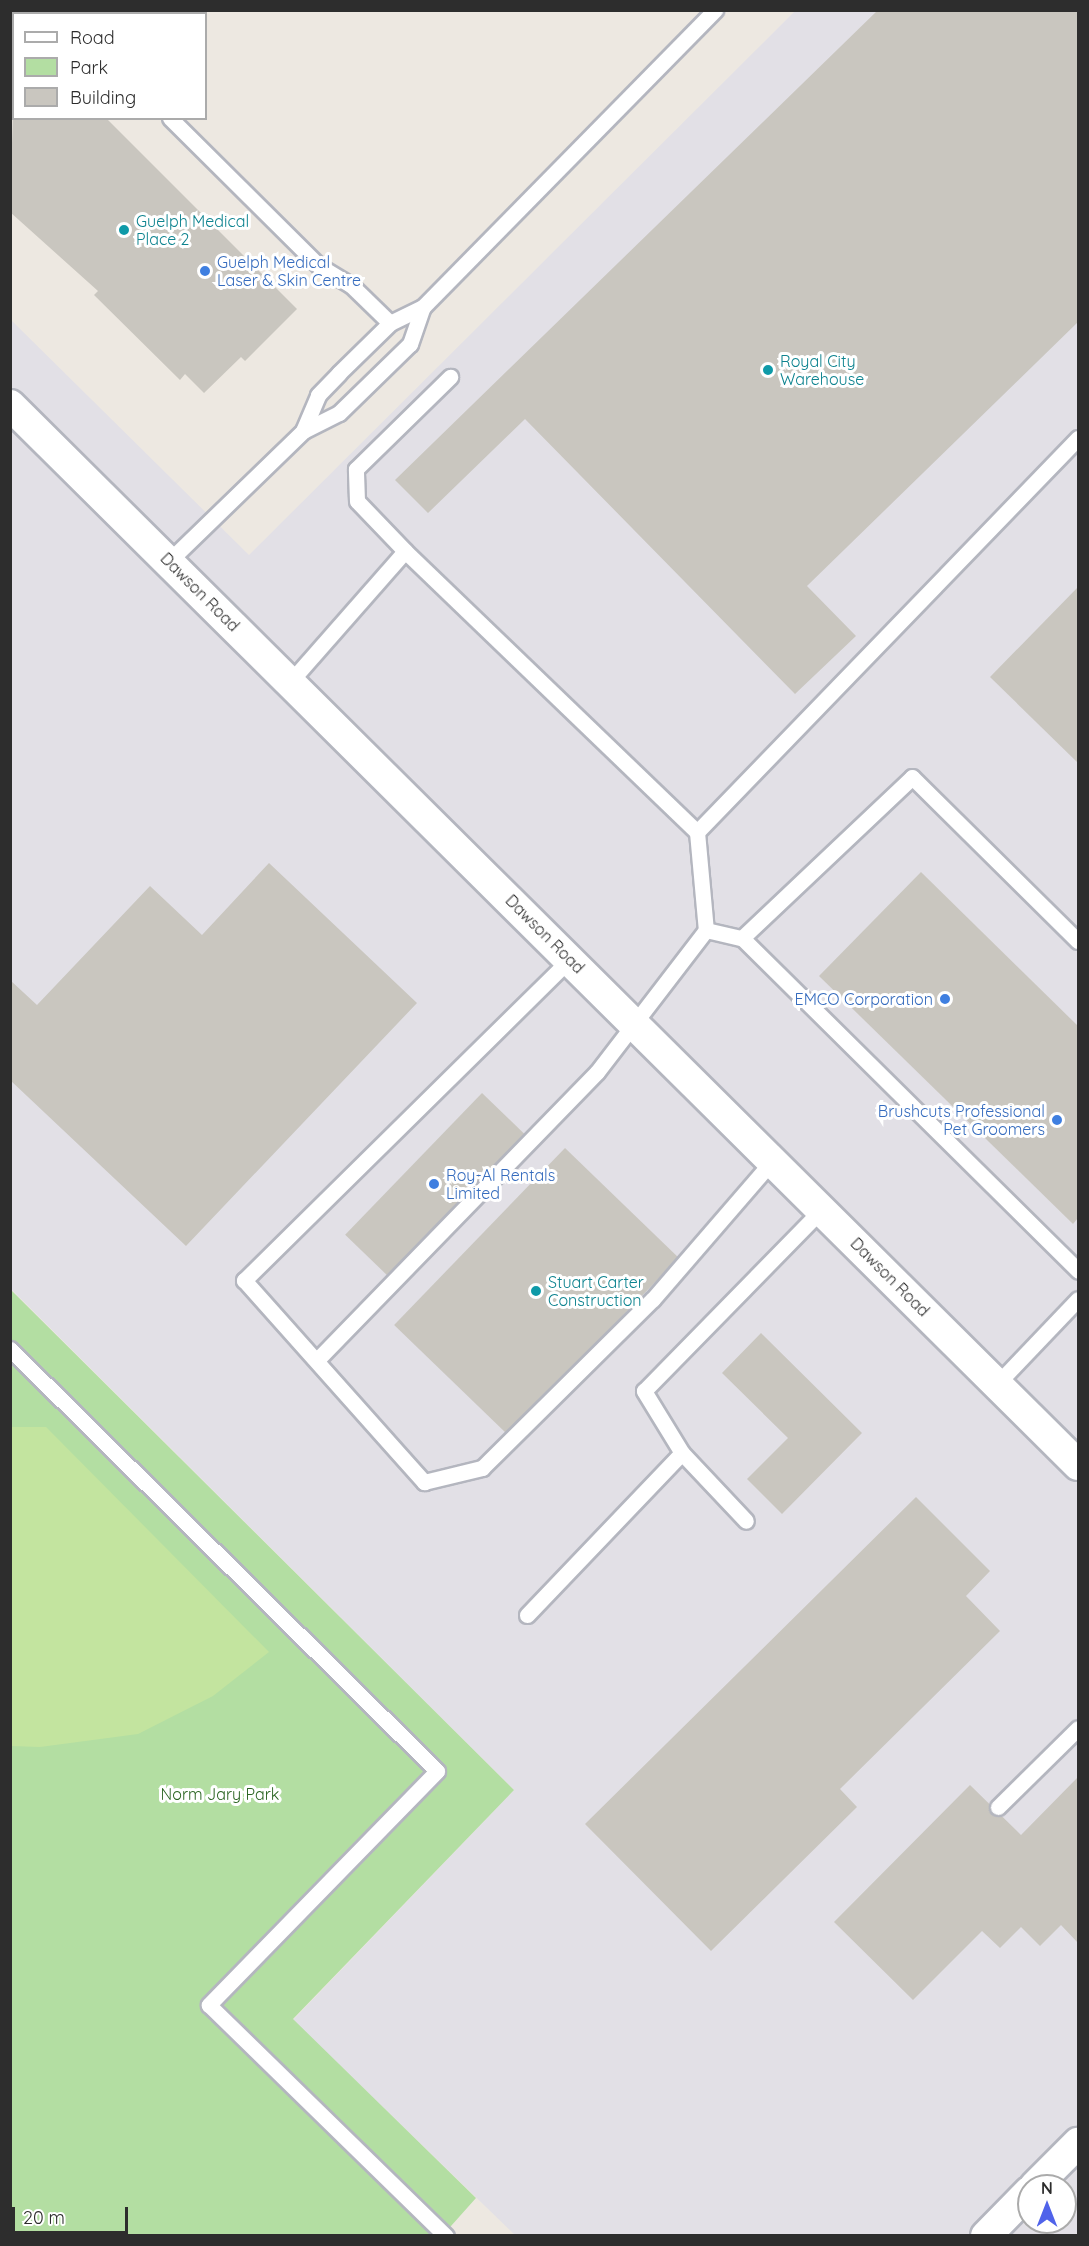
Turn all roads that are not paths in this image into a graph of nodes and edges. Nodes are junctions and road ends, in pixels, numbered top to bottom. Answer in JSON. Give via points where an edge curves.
{"nodes":[{"id":1,"x":716,"y":10,"type":"edge"},
{"id":2,"x":172,"y":120,"type":"edge"},
{"id":3,"x":423,"y":307,"type":"junction"},
{"id":4,"x":390,"y":323,"type":"junction"},
{"id":5,"x":450,"y":377,"type":"dead end"},
{"id":6,"x":10,"y":405,"type":"edge"},
{"id":7,"x":303,"y":431,"type":"junction"},
{"id":8,"x":1078,"y":438,"type":"edge"},
{"id":9,"x":405,"y":551,"type":"junction"},
{"id":10,"x":169,"y":561,"type":"junction"},
{"id":11,"x":290,"y":682,"type":"junction"},
{"id":12,"x":697,"y":832,"type":"junction"},
{"id":13,"x":706,"y":930,"type":"junction"},
{"id":14,"x":742,"y":938,"type":"junction"},
{"id":15,"x":1078,"y":941,"type":"edge"},
{"id":16,"x":570,"y":959,"type":"junction"},
{"id":17,"x":636,"y":1025,"type":"junction"},
{"id":18,"x":772,"y":1161,"type":"junction"},
{"id":19,"x":822,"y":1209,"type":"junction"},
{"id":20,"x":1078,"y":1271,"type":"edge"},
{"id":21,"x":1078,"y":1299,"type":"edge"},
{"id":22,"x":10,"y":1349,"type":"edge"},
{"id":23,"x":317,"y":1360,"type":"junction"},
{"id":24,"x":997,"y":1384,"type":"junction"},
{"id":25,"x":682,"y":1453,"type":"junction"},
{"id":26,"x":1078,"y":1465,"type":"edge"},
{"id":27,"x":746,"y":1521,"type":"dead end"},
{"id":28,"x":527,"y":1615,"type":"dead end"},
{"id":29,"x":1078,"y":1728,"type":"edge"},
{"id":30,"x":998,"y":1807,"type":"dead end"},
{"id":31,"x":1078,"y":2143,"type":"edge"},
{"id":32,"x":1047,"y":2174,"type":"edge"},
{"id":33,"x":1017,"y":2204,"type":"edge"},
{"id":34,"x":446,"y":2235,"type":"edge"},
{"id":35,"x":986,"y":2235,"type":"edge"}],
"edges":[{"from":1,"to":3,"type":"lane"},
{"from":2,"to":4,"type":"lane","via":[[319,266],[351,285]]},
{"from":3,"to":4,"type":"lane"},
{"from":3,"to":7,"type":"lane","via":[[410,344],[339,414]]},
{"from":4,"to":7,"type":"lane","via":[[318,395]]},
{"from":5,"to":9,"type":"lane","via":[[356,469],[357,501]]},
{"from":6,"to":10,"type":"street","name":"Dawson Road"},
{"from":7,"to":10,"type":"lane"},
{"from":8,"to":12,"type":"lane"},
{"from":9,"to":11,"type":"lane"},
{"from":9,"to":12,"type":"lane"},
{"from":10,"to":11,"type":"street","name":"Dawson Road"},
{"from":11,"to":16,"type":"street","name":"Dawson Road"},
{"from":12,"to":13,"type":"lane"},
{"from":13,"to":14,"type":"lane"},
{"from":13,"to":17,"type":"lane"},
{"from":14,"to":15,"type":"lane","via":[[912,777]]},
{"from":14,"to":20,"type":"lane"},
{"from":16,"to":17,"type":"street","name":"Dawson Road"},
{"from":16,"to":23,"type":"lane","via":[[244,1280]]},
{"from":17,"to":18,"type":"street","name":"Dawson Road"},
{"from":17,"to":23,"type":"lane","via":[[597,1072]]},
{"from":18,"to":19,"type":"street","name":"Dawson Road"},
{"from":18,"to":23,"type":"lane","via":[[653,1299],[482,1468],[424,1482]]},
{"from":19,"to":24,"type":"street","name":"Dawson Road"},
{"from":19,"to":25,"type":"lane","via":[[644,1391]]},
{"from":21,"to":24,"type":"lane"},
{"from":22,"to":34,"type":"lane","via":[[437,1771],[208,2006]]},
{"from":24,"to":26,"type":"street","name":"Dawson Road"},
{"from":25,"to":27,"type":"lane"},
{"from":25,"to":28,"type":"lane"},
{"from":29,"to":30,"type":"lane"},
{"from":31,"to":32,"type":"street"},
{"from":33,"to":35,"type":"street"}]}
